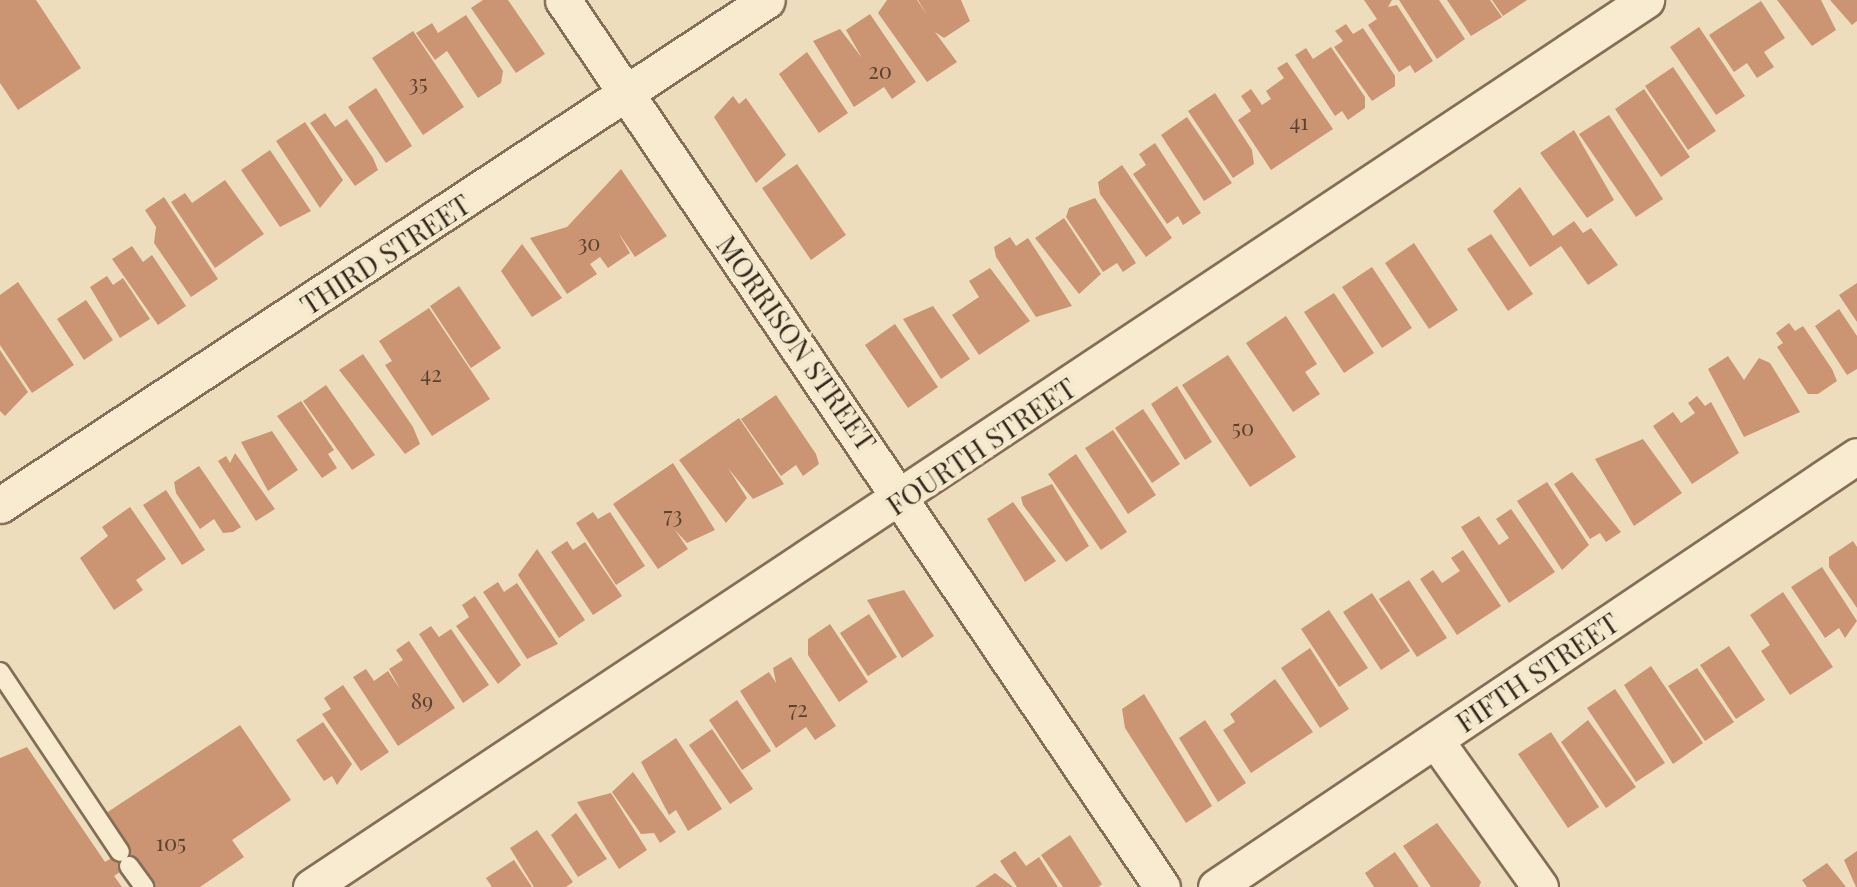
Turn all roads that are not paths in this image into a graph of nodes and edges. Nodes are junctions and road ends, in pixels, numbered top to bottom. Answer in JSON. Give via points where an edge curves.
{"nodes":[{"id":1,"x":563,"y":0,"type":"edge"},
{"id":2,"x":767,"y":0,"type":"edge"},
{"id":3,"x":1646,"y":0,"type":"edge"},
{"id":4,"x":627,"y":96,"type":"junction"},
{"id":5,"x":1857,"y":456,"type":"edge"},
{"id":6,"x":903,"y":498,"type":"junction"},
{"id":7,"x":0,"y":505,"type":"edge"},
{"id":8,"x":0,"y":672,"type":"edge"},
{"id":9,"x":1436,"y":741,"type":"junction"},
{"id":10,"x":144,"y":887,"type":"edge"},
{"id":11,"x":312,"y":887,"type":"edge"},
{"id":12,"x":1162,"y":887,"type":"edge"},
{"id":13,"x":1216,"y":887,"type":"edge"},
{"id":14,"x":1540,"y":887,"type":"edge"}],
"edges":[{"from":1,"to":4,"type":"street","name":"MORRISON STREET"},
{"from":2,"to":4,"type":"street","name":"THIRD STREET"},
{"from":3,"to":6,"type":"street","name":"FOURTH STREET"},
{"from":4,"to":6,"type":"street","name":"MORRISON STREET"},
{"from":4,"to":7,"type":"street","name":"THIRD STREET"},
{"from":5,"to":9,"type":"street","name":"FIFTH STREET"},
{"from":6,"to":11,"type":"street","name":"FOURTH STREET"},
{"from":6,"to":12,"type":"street","name":"MORRISON STREET"},
{"from":8,"to":10,"type":"lane"},
{"from":9,"to":13,"type":"street","name":"FIFTH STREET"},
{"from":9,"to":14,"type":"street"}]}
